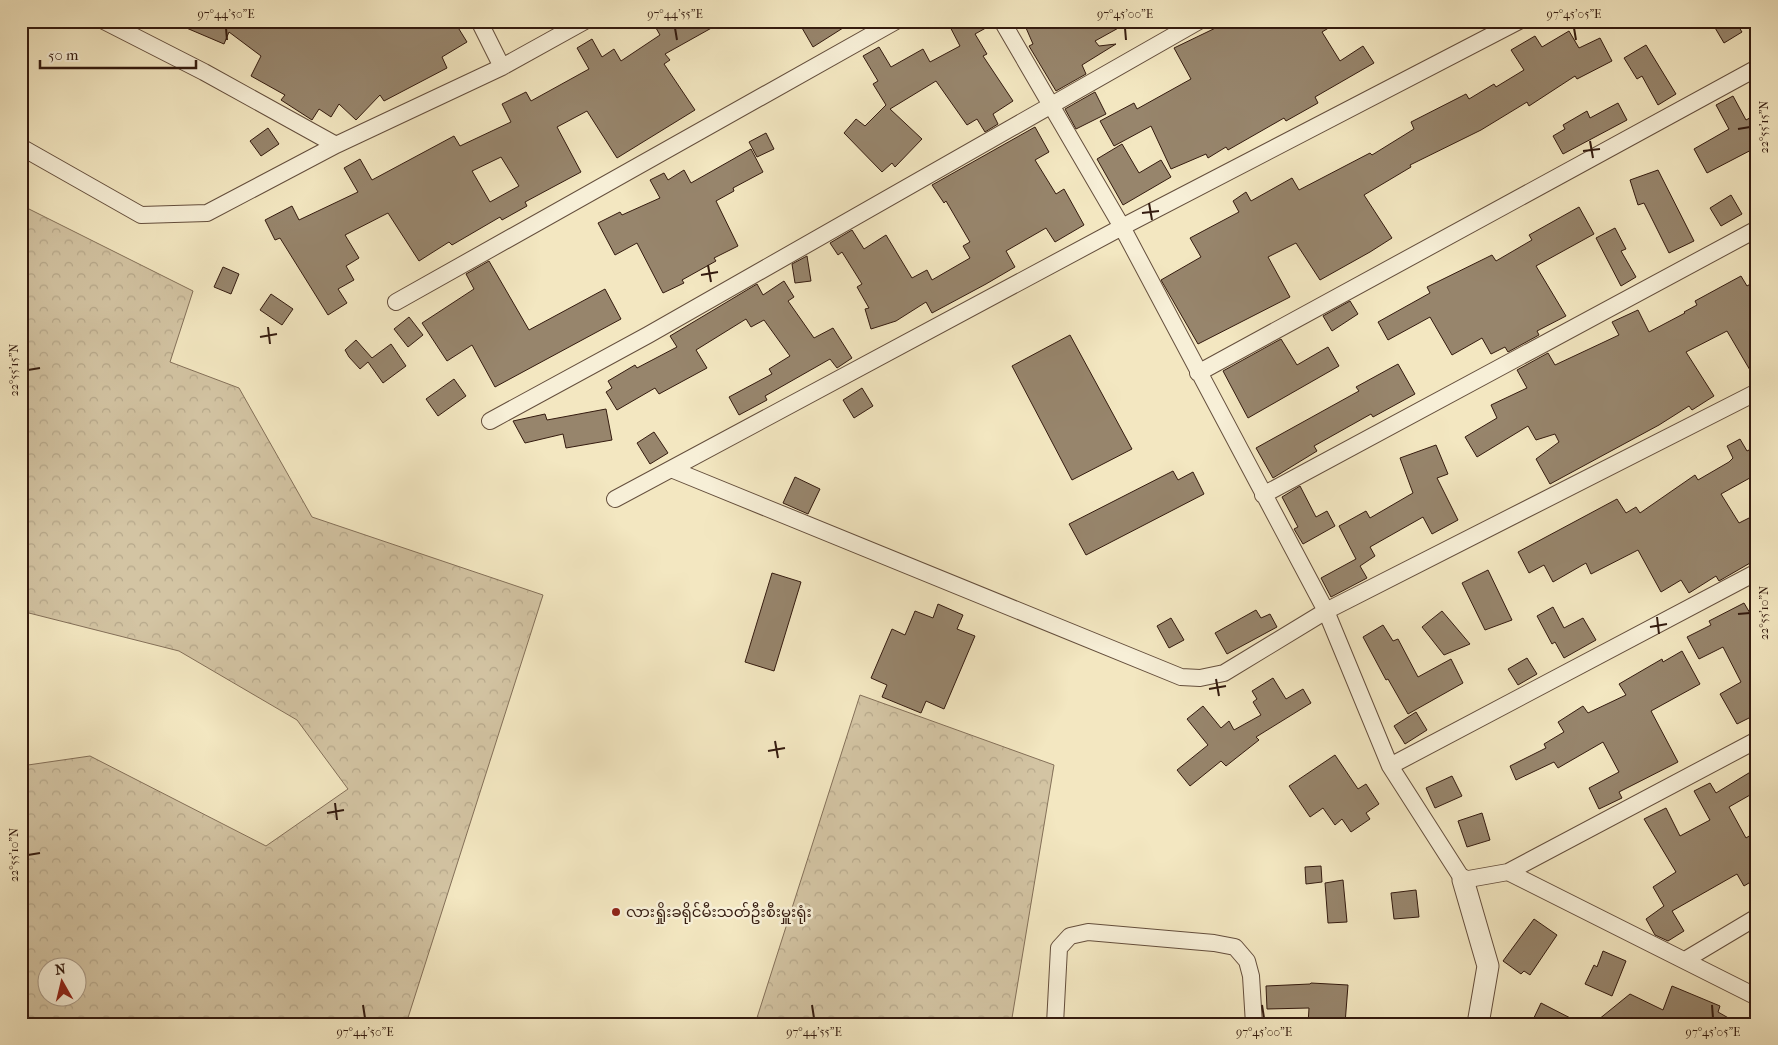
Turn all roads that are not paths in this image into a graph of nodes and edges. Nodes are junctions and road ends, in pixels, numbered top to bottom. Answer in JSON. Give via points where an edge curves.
{"nodes":[{"id":1,"x":104,"y":21,"type":"edge"},
{"id":2,"x":479,"y":21,"type":"edge"},
{"id":3,"x":585,"y":21,"type":"edge"},
{"id":4,"x":896,"y":21,"type":"edge"},
{"id":5,"x":1002,"y":21,"type":"edge"},
{"id":6,"x":1199,"y":21,"type":"edge"},
{"id":7,"x":1519,"y":21,"type":"edge"},
{"id":8,"x":502,"y":67,"type":"junction"},
{"id":9,"x":1757,"y":68,"type":"edge"},
{"id":10,"x":1051,"y":106,"type":"junction"},
{"id":11,"x":336,"y":145,"type":"junction"},
{"id":12,"x":21,"y":147,"type":"edge"},
{"id":13,"x":1122,"y":227,"type":"junction"},
{"id":14,"x":1757,"y":229,"type":"edge"},
{"id":15,"x":396,"y":302,"type":"dead end"},
{"id":16,"x":1198,"y":372,"type":"junction"},
{"id":17,"x":1757,"y":392,"type":"edge"},
{"id":18,"x":490,"y":421,"type":"dead end"},
{"id":19,"x":671,"y":469,"type":"junction"},
{"id":20,"x":1263,"y":495,"type":"junction"},
{"id":21,"x":615,"y":499,"type":"dead end"},
{"id":22,"x":1757,"y":572,"type":"edge"},
{"id":23,"x":1326,"y":611,"type":"junction"},
{"id":24,"x":1757,"y":740,"type":"edge"},
{"id":25,"x":1390,"y":766,"type":"junction"},
{"id":26,"x":1508,"y":872,"type":"junction"},
{"id":27,"x":1463,"y":880,"type":"junction"},
{"id":28,"x":1757,"y":917,"type":"edge"},
{"id":29,"x":1685,"y":960,"type":"junction"},
{"id":30,"x":1757,"y":997,"type":"edge"},
{"id":31,"x":1055,"y":1024,"type":"edge"},
{"id":32,"x":1254,"y":1024,"type":"edge"},
{"id":33,"x":1478,"y":1024,"type":"edge"}],
"edges":[{"from":1,"to":11,"type":"street"},
{"from":2,"to":8,"type":"street"},
{"from":3,"to":8,"type":"street"},
{"from":4,"to":15,"type":"street"},
{"from":5,"to":10,"type":"street"},
{"from":6,"to":10,"type":"street"},
{"from":7,"to":13,"type":"street"},
{"from":8,"to":11,"type":"street"},
{"from":9,"to":16,"type":"street"},
{"from":10,"to":13,"type":"street"},
{"from":10,"to":18,"type":"street"},
{"from":11,"to":12,"type":"street","via":[[208,213],[141,215]]},
{"from":13,"to":16,"type":"street"},
{"from":13,"to":19,"type":"street"},
{"from":14,"to":20,"type":"street"},
{"from":16,"to":20,"type":"street"},
{"from":17,"to":23,"type":"street"},
{"from":19,"to":21,"type":"street"},
{"from":19,"to":23,"type":"street","via":[[1181,676],[1200,678],[1224,673]]},
{"from":20,"to":23,"type":"street"},
{"from":22,"to":25,"type":"street"},
{"from":23,"to":25,"type":"street"},
{"from":24,"to":26,"type":"street"},
{"from":25,"to":27,"type":"street"},
{"from":26,"to":27,"type":"street"},
{"from":26,"to":29,"type":"street"},
{"from":27,"to":33,"type":"street","via":[[1488,966]]},
{"from":28,"to":29,"type":"street"},
{"from":29,"to":30,"type":"street"},
{"from":31,"to":32,"type":"street","via":[[1059,948],[1070,936],[1088,932],[1235,947],[1247,961],[1251,976]]}]}
